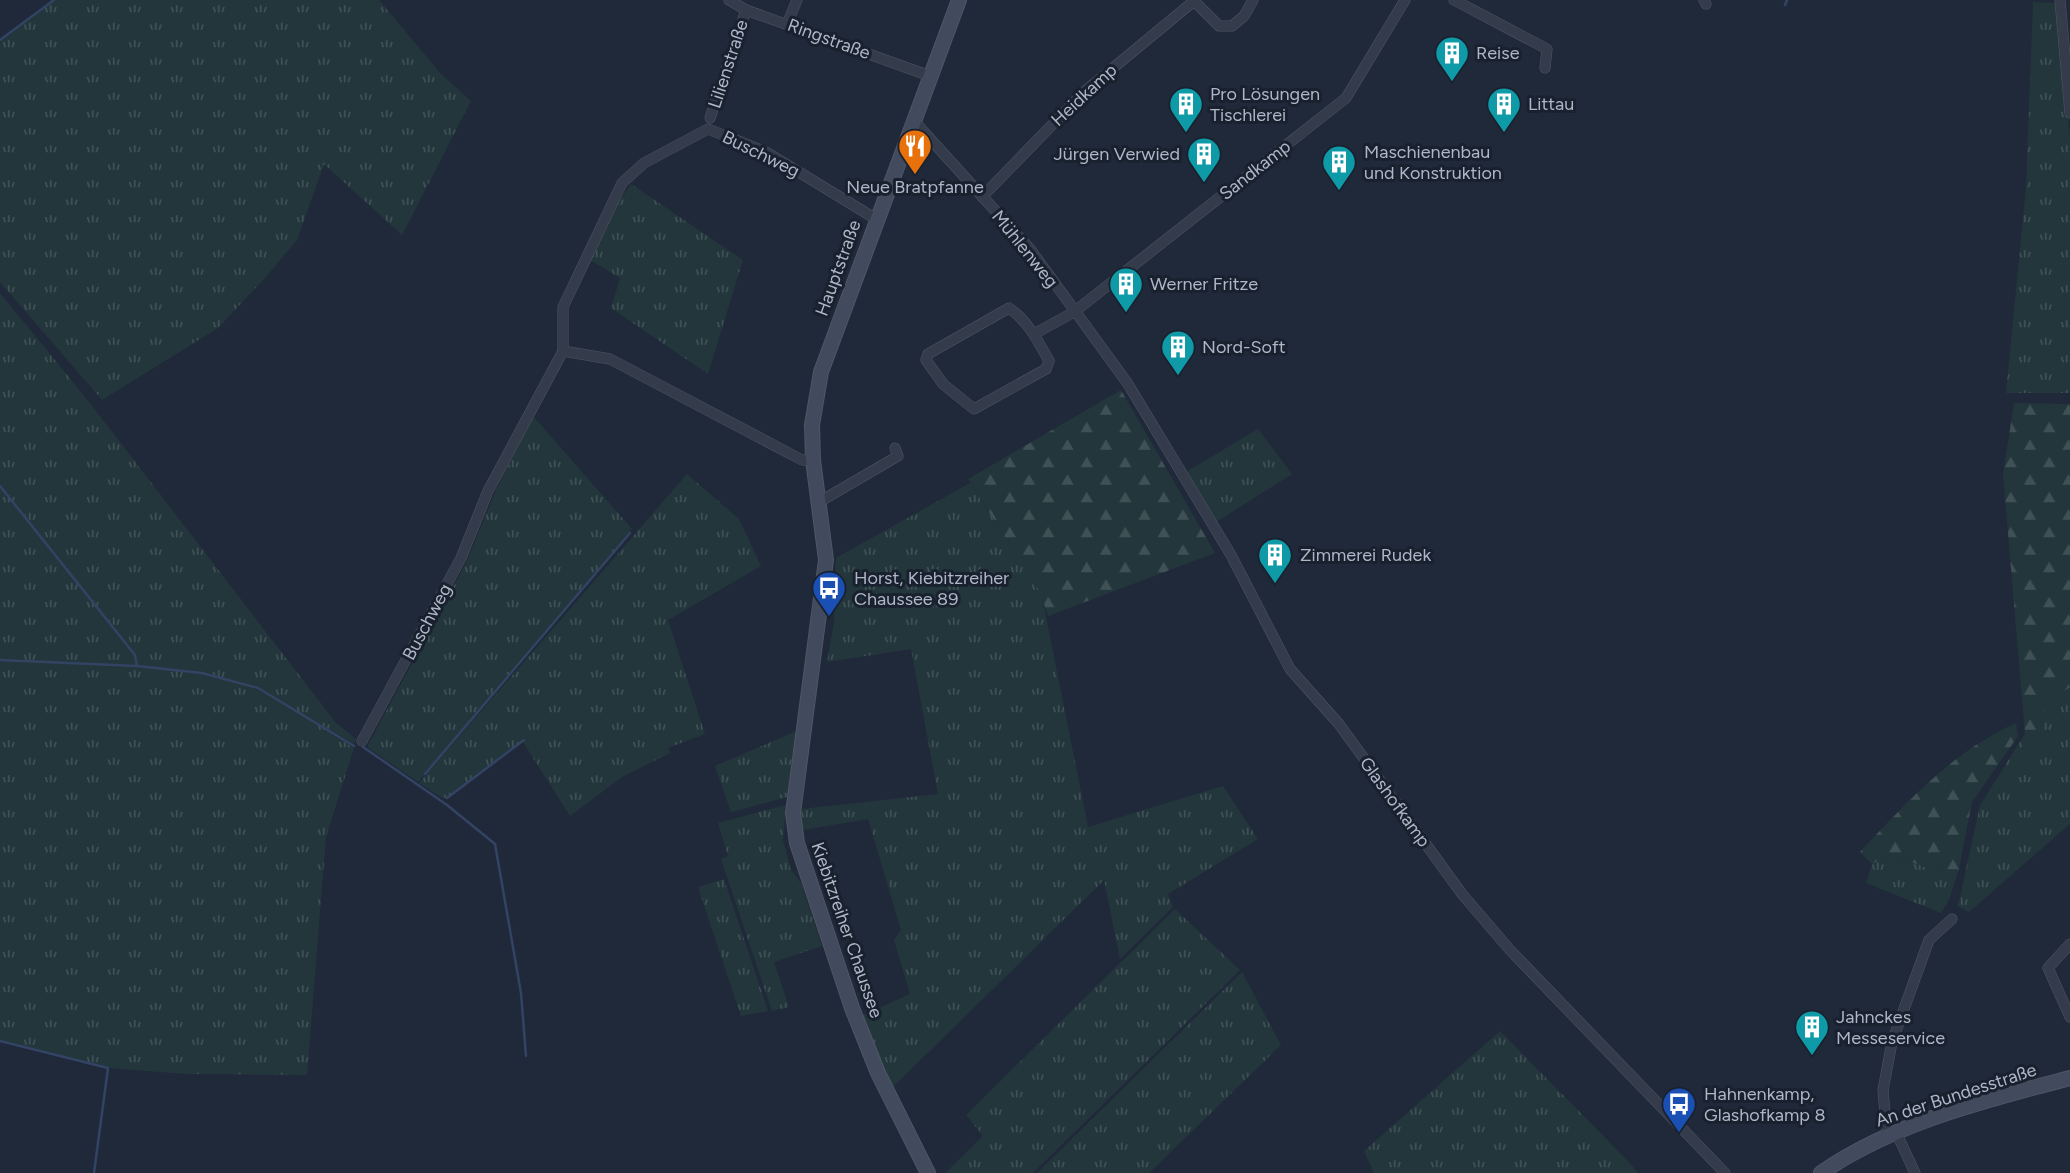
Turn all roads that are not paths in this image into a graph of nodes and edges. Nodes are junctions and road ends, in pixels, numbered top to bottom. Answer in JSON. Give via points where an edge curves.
{"nodes":[{"id":1,"x":729,"y":0,"type":"edge"},
{"id":2,"x":797,"y":0,"type":"edge"},
{"id":3,"x":959,"y":0,"type":"edge"},
{"id":4,"x":1253,"y":0,"type":"edge"},
{"id":5,"x":1405,"y":0,"type":"edge"},
{"id":6,"x":1454,"y":0,"type":"edge"},
{"id":7,"x":2060,"y":0,"type":"edge"},
{"id":8,"x":1193,"y":1,"type":"edge"},
{"id":9,"x":746,"y":10,"type":"junction"},
{"id":10,"x":787,"y":24,"type":"junction"},
{"id":11,"x":1545,"y":68,"type":"dead end"},
{"id":12,"x":930,"y":76,"type":"junction"},
{"id":13,"x":2070,"y":113,"type":"edge"},
{"id":14,"x":710,"y":118,"type":"dead end"},
{"id":15,"x":914,"y":121,"type":"junction"},
{"id":16,"x":982,"y":197,"type":"junction"},
{"id":17,"x":876,"y":219,"type":"junction"},
{"id":18,"x":1074,"y":313,"type":"junction"},
{"id":19,"x":1034,"y":334,"type":"junction"},
{"id":20,"x":563,"y":351,"type":"junction"},
{"id":21,"x":1128,"y":384,"type":"joint"},
{"id":22,"x":895,"y":448,"type":"dead end"},
{"id":23,"x":813,"y":460,"type":"junction"},
{"id":24,"x":818,"y":502,"type":"junction"},
{"id":25,"x":827,"y":561,"type":"joint"},
{"id":26,"x":362,"y":741,"type":"dead end"},
{"id":27,"x":1952,"y":919,"type":"dead end"},
{"id":28,"x":2070,"y":944,"type":"edge"},
{"id":29,"x":2070,"y":1017,"type":"edge"},
{"id":30,"x":2070,"y":1079,"type":"edge"},
{"id":31,"x":1892,"y":1134,"type":"junction"},
{"id":32,"x":928,"y":1173,"type":"edge"},
{"id":33,"x":1725,"y":1173,"type":"edge"},
{"id":34,"x":1821,"y":1173,"type":"edge"},
{"id":35,"x":1915,"y":1173,"type":"edge"}],
"edges":[{"from":1,"to":9,"type":"street","name":"Ringstraße"},
{"from":2,"to":10,"type":"street"},
{"from":3,"to":12,"type":"street","name":"Hauptstraße"},
{"from":4,"to":8,"type":"street","via":[[1232,26],[1219,26]]},
{"from":5,"to":18,"type":"street","name":"Sandkamp","via":[[1346,98]]},
{"from":6,"to":11,"type":"street","via":[[1547,49]]},
{"from":7,"to":13,"type":"street"},
{"from":8,"to":16,"type":"street","name":"Heidkamp","via":[[1084,92]]},
{"from":9,"to":10,"type":"street","name":"Ringstraße"},
{"from":9,"to":14,"type":"street","name":"Lilienstraße"},
{"from":10,"to":12,"type":"street","name":"Ringstraße"},
{"from":12,"to":15,"type":"street","name":"Hauptstraße"},
{"from":15,"to":16,"type":"street","name":"Mühlenweg"},
{"from":15,"to":17,"type":"street","name":"Hauptstraße"},
{"from":16,"to":18,"type":"street","name":"Mühlenweg","via":[[1030,249]]},
{"from":17,"to":20,"type":"street","name":"Buschweg","via":[[766,152],[708,129],[644,163],[622,183],[563,307]]},
{"from":17,"to":23,"type":"street","name":"Hauptstraße","via":[[821,372],[812,425]]},
{"from":18,"to":19,"type":"street","name":"Sandkamp"},
{"from":18,"to":21,"type":"street","name":"Mühlenweg"},
{"from":19,"to":19,"type":"street","via":[[1049,360],[1046,369],[974,409],[943,384],[926,360],[928,354],[1009,308]]},
{"from":20,"to":23,"type":"street","via":[[610,359],[802,460]]},
{"from":20,"to":26,"type":"street","name":"Buschweg","via":[[488,491],[461,558]]},
{"from":21,"to":33,"type":"street","name":"Glashofkamp","via":[[1231,555],[1290,668],[1339,724],[1462,894],[1510,950]]},
{"from":22,"to":24,"type":"street","via":[[898,456]]},
{"from":23,"to":24,"type":"street","name":"Hauptstraße"},
{"from":24,"to":25,"type":"street","name":"Hauptstraße"},
{"from":25,"to":32,"type":"street","name":"Kiebitzreiher Chaussee","via":[[794,797],[797,843],[849,1000],[878,1073]]},
{"from":27,"to":31,"type":"street","via":[[1929,940],[1892,1042],[1883,1090]]},
{"from":28,"to":29,"type":"street","via":[[2048,968]]},
{"from":30,"to":31,"type":"street","name":"An der Bundesstraße","via":[[2009,1094]]},
{"from":31,"to":34,"type":"street","name":"An der Bundesstraße"},
{"from":31,"to":35,"type":"street"}]}
